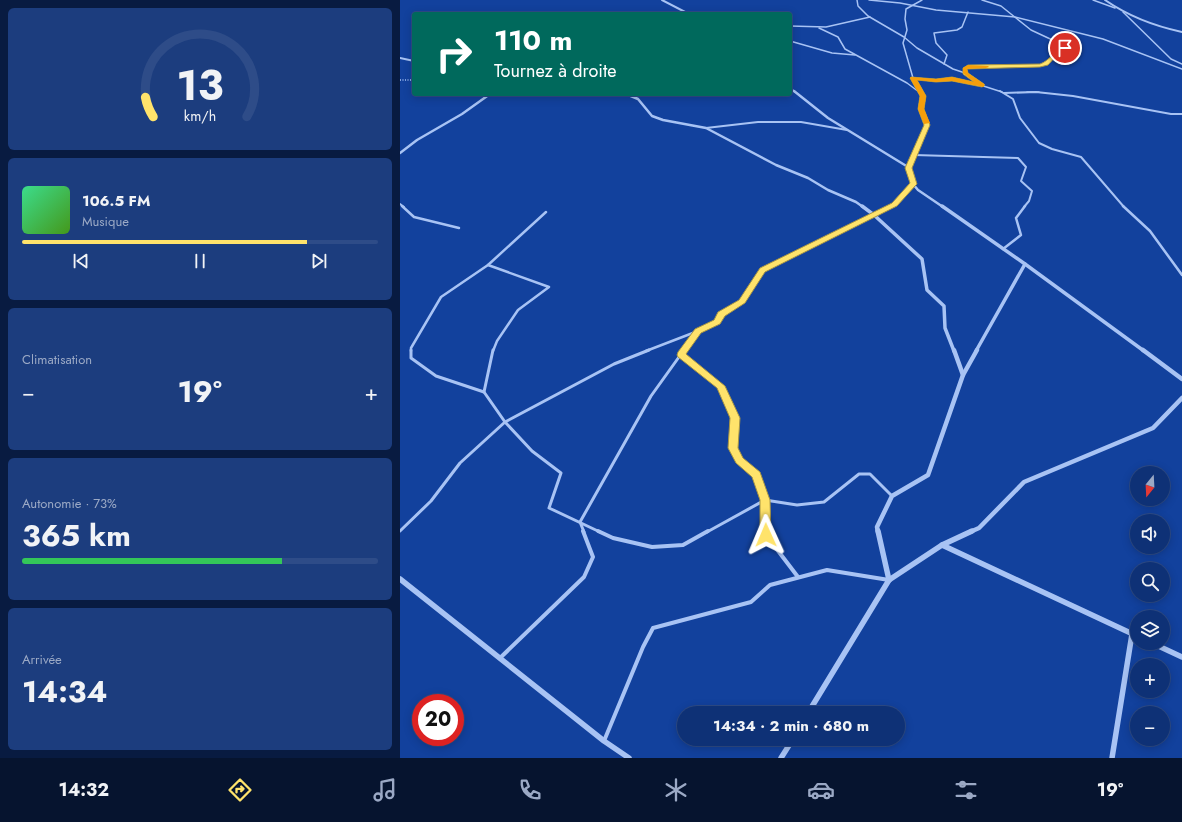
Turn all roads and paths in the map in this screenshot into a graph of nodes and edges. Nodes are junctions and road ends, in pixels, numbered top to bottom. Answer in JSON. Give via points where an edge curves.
{"nodes":[{"id":1,"x":662,"y":0,"type":"edge"},
{"id":2,"x":857,"y":0,"type":"edge"},
{"id":3,"x":868,"y":0,"type":"edge"},
{"id":4,"x":922,"y":0,"type":"edge"},
{"id":5,"x":982,"y":0,"type":"edge"},
{"id":6,"x":1092,"y":0,"type":"edge"},
{"id":7,"x":1105,"y":0,"type":"edge"},
{"id":8,"x":911,"y":5,"type":"junction"},
{"id":9,"x":1115,"y":8,"type":"junction"},
{"id":10,"x":686,"y":12,"type":"edge"},
{"id":11,"x":968,"y":12,"type":"junction"},
{"id":12,"x":1123,"y":12,"type":"junction"},
{"id":13,"x":870,"y":17,"type":"junction"},
{"id":14,"x":1015,"y":17,"type":"junction"},
{"id":15,"x":792,"y":26,"type":"edge"},
{"id":16,"x":819,"y":28,"type":"junction"},
{"id":17,"x":1182,"y":32,"type":"edge"},
{"id":18,"x":904,"y":37,"type":"junction"},
{"id":19,"x":792,"y":42,"type":"edge"},
{"id":20,"x":856,"y":55,"type":"junction"},
{"id":21,"x":400,"y":58,"type":"edge"},
{"id":22,"x":412,"y":61,"type":"edge"},
{"id":23,"x":944,"y":64,"type":"junction"},
{"id":24,"x":1182,"y":64,"type":"edge"},
{"id":25,"x":1182,"y":69,"type":"edge"},
{"id":26,"x":965,"y":73,"type":"junction"},
{"id":27,"x":913,"y":78,"type":"junction"},
{"id":28,"x":400,"y":80,"type":"edge"},
{"id":29,"x":412,"y":80,"type":"edge"},
{"id":30,"x":982,"y":85,"type":"junction"},
{"id":31,"x":792,"y":90,"type":"edge"},
{"id":32,"x":1004,"y":94,"type":"junction"},
{"id":33,"x":487,"y":96,"type":"edge"},
{"id":34,"x":631,"y":96,"type":"edge"},
{"id":35,"x":923,"y":96,"type":"junction"},
{"id":36,"x":1182,"y":114,"type":"edge"},
{"id":37,"x":706,"y":128,"type":"junction"},
{"id":38,"x":847,"y":130,"type":"junction"},
{"id":39,"x":400,"y":153,"type":"edge"},
{"id":40,"x":914,"y":155,"type":"junction"},
{"id":41,"x":908,"y":168,"type":"junction"},
{"id":42,"x":913,"y":184,"type":"junction"},
{"id":43,"x":400,"y":204,"type":"edge"},
{"id":44,"x":546,"y":212,"type":"dead end"},
{"id":45,"x":874,"y":215,"type":"junction"},
{"id":46,"x":459,"y":228,"type":"dead end"},
{"id":47,"x":1003,"y":249,"type":"junction"},
{"id":48,"x":1025,"y":264,"type":"junction"},
{"id":49,"x":488,"y":265,"type":"junction"},
{"id":50,"x":1182,"y":275,"type":"edge"},
{"id":51,"x":698,"y":331,"type":"junction"},
{"id":52,"x":681,"y":355,"type":"junction"},
{"id":53,"x":963,"y":375,"type":"junction"},
{"id":54,"x":1182,"y":379,"type":"edge"},
{"id":55,"x":484,"y":392,"type":"junction"},
{"id":56,"x":1182,"y":398,"type":"edge"},
{"id":57,"x":505,"y":422,"type":"junction"},
{"id":58,"x":892,"y":496,"type":"junction"},
{"id":59,"x":765,"y":500,"type":"junction"},
{"id":60,"x":580,"y":522,"type":"junction"},
{"id":61,"x":400,"y":531,"type":"edge"},
{"id":62,"x":942,"y":545,"type":"junction"},
{"id":63,"x":798,"y":577,"type":"junction"},
{"id":64,"x":400,"y":579,"type":"edge"},
{"id":65,"x":888,"y":580,"type":"junction"},
{"id":66,"x":1130,"y":633,"type":"edge"},
{"id":67,"x":1132,"y":650,"type":"edge"},
{"id":68,"x":1167,"y":650,"type":"edge"},
{"id":69,"x":1182,"y":657,"type":"edge"},
{"id":70,"x":500,"y":658,"type":"junction"},
{"id":71,"x":812,"y":706,"type":"edge"},
{"id":72,"x":604,"y":741,"type":"junction"},
{"id":73,"x":789,"y":746,"type":"edge"},
{"id":74,"x":628,"y":758,"type":"edge"},
{"id":75,"x":781,"y":758,"type":"edge"},
{"id":76,"x":1112,"y":758,"type":"edge"}],
"edges":[{"from":1,"to":10,"type":"street"},
{"from":2,"to":13,"type":"lane","via":[[858,6]]},
{"from":3,"to":8,"type":"lane"},
{"from":4,"to":8,"type":"lane"},
{"from":5,"to":14,"type":"lane","via":[[1001,6]]},
{"from":6,"to":9,"type":"lane"},
{"from":7,"to":9,"type":"street"},
{"from":8,"to":11,"type":"lane"},
{"from":8,"to":18,"type":"lane","via":[[906,8],[907,30]]},
{"from":9,"to":12,"type":"street"},
{"from":11,"to":14,"type":"lane"},
{"from":11,"to":23,"type":"lane","via":[[962,28],[934,33],[933,38],[937,47],[947,55]]},
{"from":12,"to":17,"type":"street"},
{"from":12,"to":24,"type":"lane","via":[[1171,59]]},
{"from":13,"to":16,"type":"lane"},
{"from":13,"to":18,"type":"lane"},
{"from":14,"to":25,"type":"lane","via":[[1103,39]]},
{"from":14,"to":26,"type":"lane","via":[[1031,30],[1061,44],[1065,49],[1058,51],[1046,63],[1040,65],[968,67]]},
{"from":15,"to":16,"type":"lane"},
{"from":16,"to":20,"type":"lane","via":[[838,37],[845,49]]},
{"from":18,"to":23,"type":"lane"},
{"from":18,"to":27,"type":"lane"},
{"from":19,"to":20,"type":"lane","via":[[832,53]]},
{"from":20,"to":35,"type":"lane","via":[[907,83]]},
{"from":21,"to":22,"type":"street"},
{"from":23,"to":26,"type":"lane"},
{"from":26,"to":30,"type":"lane"},
{"from":27,"to":30,"type":"lane","via":[[936,81],[952,79]]},
{"from":27,"to":35,"type":"lane"},
{"from":28,"to":29,"type":"path"},
{"from":30,"to":32,"type":"lane"},
{"from":31,"to":38,"type":"street"},
{"from":32,"to":36,"type":"lane","via":[[1036,92],[1073,96]]},
{"from":32,"to":50,"type":"lane","via":[[1012,99],[1020,118],[1039,143],[1081,157],[1118,202],[1150,231]]},
{"from":33,"to":39,"type":"street"},
{"from":34,"to":37,"type":"street","via":[[638,99],[652,116]]},
{"from":35,"to":40,"type":"lane","via":[[921,109],[927,125]]},
{"from":37,"to":38,"type":"lane","via":[[758,122],[801,122]]},
{"from":37,"to":45,"type":"street","via":[[776,165],[856,202]]},
{"from":38,"to":41,"type":"street"},
{"from":40,"to":41,"type":"lane"},
{"from":40,"to":47,"type":"lane","via":[[1022,160],[1026,167],[1021,181],[1032,191],[1029,201],[1016,218],[1022,235]]},
{"from":41,"to":42,"type":"street"},
{"from":42,"to":45,"type":"lane","via":[[894,204]]},
{"from":42,"to":47,"type":"street"},
{"from":43,"to":46,"type":"lane","via":[[414,217]]},
{"from":44,"to":49,"type":"lane"},
{"from":45,"to":51,"type":"lane","via":[[762,270],[742,302],[721,314],[717,322]]},
{"from":45,"to":53,"type":"street","via":[[922,259],[927,290],[944,306],[945,328]]},
{"from":47,"to":48,"type":"street"},
{"from":48,"to":53,"type":"street"},
{"from":48,"to":54,"type":"street"},
{"from":49,"to":55,"type":"lane","via":[[549,287],[518,310],[497,341]]},
{"from":49,"to":55,"type":"lane","via":[[441,297],[411,348],[411,358],[436,376]]},
{"from":51,"to":52,"type":"lane"},
{"from":51,"to":57,"type":"lane","via":[[614,364]]},
{"from":52,"to":59,"type":"lane","via":[[720,386],[735,418],[733,448],[739,460],[756,475]]},
{"from":52,"to":60,"type":"lane","via":[[651,396]]},
{"from":53,"to":58,"type":"street","via":[[928,475]]},
{"from":55,"to":57,"type":"lane"},
{"from":56,"to":62,"type":"street","via":[[1153,428],[1024,482],[978,528]]},
{"from":57,"to":60,"type":"lane","via":[[532,450],[561,473],[549,508]]},
{"from":57,"to":61,"type":"lane","via":[[460,463],[431,501]]},
{"from":58,"to":59,"type":"lane","via":[[870,474],[859,474],[824,502],[797,505]]},
{"from":58,"to":65,"type":"street","via":[[877,527]]},
{"from":59,"to":60,"type":"lane","via":[[683,545],[652,547],[613,538]]},
{"from":59,"to":63,"type":"lane","via":[[766,535]]},
{"from":60,"to":70,"type":"lane","via":[[593,557],[584,577]]},
{"from":62,"to":65,"type":"street"},
{"from":62,"to":66,"type":"street"},
{"from":63,"to":65,"type":"lane","via":[[827,570]]},
{"from":63,"to":72,"type":"lane","via":[[770,584],[751,602],[653,628]]},
{"from":64,"to":70,"type":"street"},
{"from":65,"to":71,"type":"street"},
{"from":67,"to":76,"type":"street"},
{"from":68,"to":69,"type":"street"},
{"from":70,"to":72,"type":"street"},
{"from":72,"to":74,"type":"street"},
{"from":73,"to":75,"type":"street"}]}
